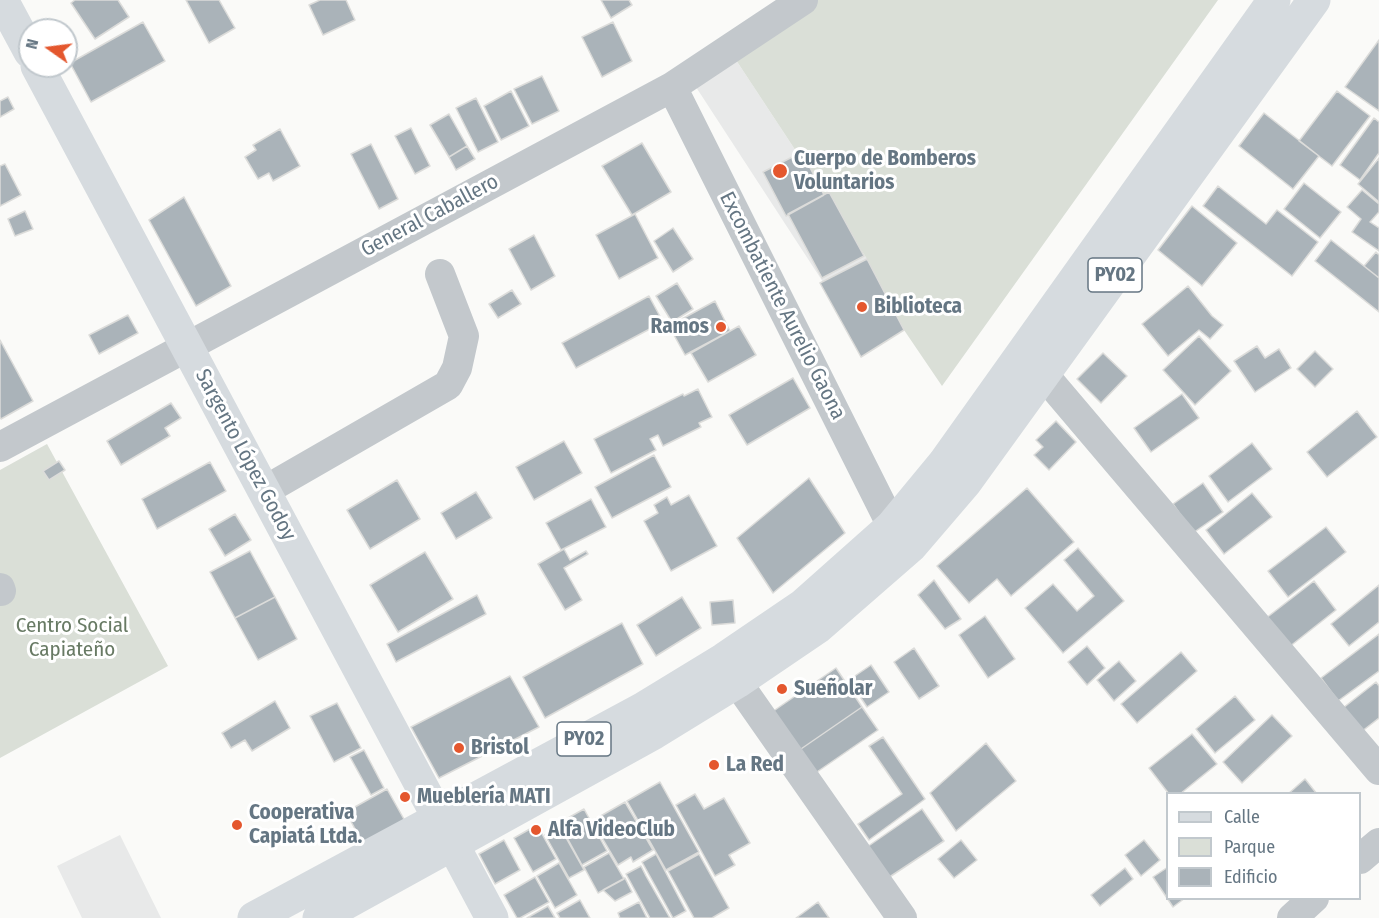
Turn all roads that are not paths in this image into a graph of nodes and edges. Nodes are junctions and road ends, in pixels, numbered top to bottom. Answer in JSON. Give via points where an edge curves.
{"nodes":[{"id":1,"x":2,"y":0,"type":"edge"},
{"id":2,"x":803,"y":0,"type":"edge"},
{"id":3,"x":1274,"y":0,"type":"edge"},
{"id":4,"x":1314,"y":0,"type":"edge"},
{"id":5,"x":18,"y":30,"type":"edge"},
{"id":6,"x":44,"y":78,"type":"edge"},
{"id":7,"x":672,"y":87,"type":"junction"},
{"id":8,"x":440,"y":273,"type":"dead end"},
{"id":9,"x":187,"y":346,"type":"junction"},
{"id":10,"x":1043,"y":374,"type":"junction"},
{"id":11,"x":4,"y":435,"type":"edge"},
{"id":12,"x":264,"y":491,"type":"junction"},
{"id":13,"x":892,"y":526,"type":"junction"},
{"id":14,"x":737,"y":682,"type":"junction"},
{"id":15,"x":1379,"y":770,"type":"edge"},
{"id":16,"x":446,"y":830,"type":"junction"},
{"id":17,"x":1379,"y":843,"type":"edge"},
{"id":18,"x":1361,"y":858,"type":"edge"},
{"id":19,"x":1312,"y":900,"type":"edge"},
{"id":20,"x":254,"y":918,"type":"edge"},
{"id":21,"x":319,"y":918,"type":"edge"},
{"id":22,"x":492,"y":918,"type":"edge"},
{"id":23,"x":902,"y":918,"type":"edge"},
{"id":24,"x":1292,"y":918,"type":"edge"}],
"edges":[{"from":1,"to":5,"type":"main road"},
{"from":2,"to":7,"type":"street","name":"General Caballero"},
{"from":3,"to":13,"type":"main road","number":"PY02","via":[[944,463]]},
{"from":4,"to":10,"type":"main road","number":"PY02"},
{"from":6,"to":9,"type":"main road","name":"Sargento López Godoy"},
{"from":7,"to":9,"type":"street","name":"General Caballero"},
{"from":7,"to":13,"type":"street","name":"Excombatiente Aurelio Gaona"},
{"from":8,"to":12,"type":"street","via":[[464,336],[458,368],[448,385]]},
{"from":9,"to":11,"type":"street","name":"General Caballero"},
{"from":9,"to":12,"type":"main road","name":"Sargento López Godoy"},
{"from":10,"to":14,"type":"main road","number":"PY02","via":[[965,483],[912,546],[818,627]]},
{"from":10,"to":15,"type":"street"},
{"from":12,"to":16,"type":"main road","name":"Sargento López Godoy"},
{"from":13,"to":16,"type":"main road","number":"PY02","via":[[801,606]]},
{"from":14,"to":16,"type":"main road","number":"PY02","via":[[654,733]]},
{"from":14,"to":23,"type":"street"},
{"from":16,"to":20,"type":"main road","number":"PY02"},
{"from":16,"to":21,"type":"main road","number":"PY02"},
{"from":16,"to":22,"type":"main road","name":"Sargento López Godoy"},
{"from":17,"to":18,"type":"street"},
{"from":19,"to":24,"type":"street"}]}
